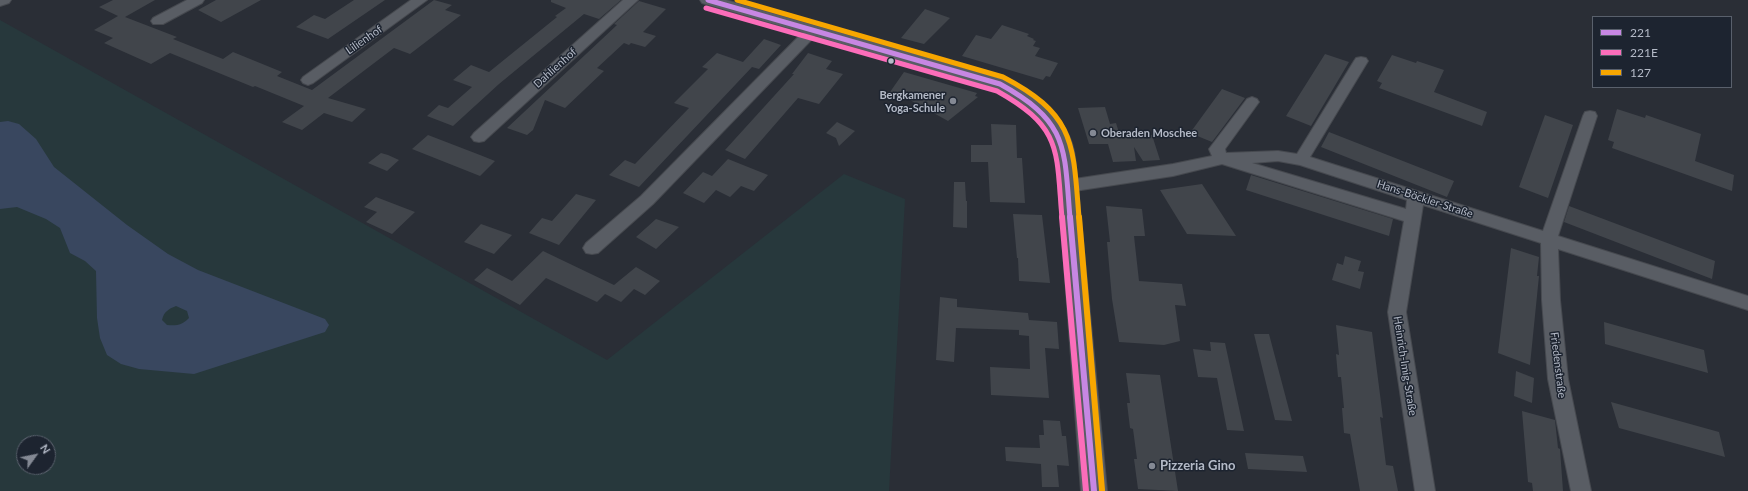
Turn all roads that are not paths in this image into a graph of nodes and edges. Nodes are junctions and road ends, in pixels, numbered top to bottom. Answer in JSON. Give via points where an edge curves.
{"nodes":[{"id":1,"x":4,"y":0,"type":"edge"},
{"id":2,"x":197,"y":0,"type":"edge"},
{"id":3,"x":420,"y":0,"type":"edge"},
{"id":4,"x":631,"y":0,"type":"edge"},
{"id":5,"x":708,"y":0,"type":"edge"},
{"id":6,"x":0,"y":2,"type":"edge"},
{"id":7,"x":158,"y":22,"type":"dead end"},
{"id":8,"x":812,"y":31,"type":"junction"},
{"id":9,"x":1361,"y":61,"type":"dead end"},
{"id":10,"x":308,"y":80,"type":"dead end"},
{"id":11,"x":1252,"y":102,"type":"dead end"},
{"id":12,"x":1590,"y":116,"type":"dead end"},
{"id":13,"x":479,"y":137,"type":"dead end"},
{"id":14,"x":1221,"y":159,"type":"junction"},
{"id":15,"x":1301,"y":160,"type":"junction"},
{"id":16,"x":1068,"y":186,"type":"junction"},
{"id":17,"x":1416,"y":197,"type":"junction"},
{"id":18,"x":1412,"y":218,"type":"junction"},
{"id":19,"x":1548,"y":238,"type":"junction"},
{"id":20,"x":592,"y":248,"type":"dead end"},
{"id":21,"x":1748,"y":303,"type":"edge"},
{"id":22,"x":1094,"y":491,"type":"edge"},
{"id":23,"x":1425,"y":491,"type":"edge"},
{"id":24,"x":1581,"y":491,"type":"edge"}],
"edges":[{"from":1,"to":6,"type":"street"},
{"from":2,"to":7,"type":"street"},
{"from":3,"to":10,"type":"street","name":"Lilienhof"},
{"from":4,"to":13,"type":"street","name":"Dahlienhof"},
{"from":5,"to":8,"type":"street"},
{"from":8,"to":16,"type":"street","via":[[976,76],[1014,91],[1040,110],[1058,132],[1064,148]]},
{"from":8,"to":20,"type":"street","via":[[647,200]]},
{"from":9,"to":15,"type":"street"},
{"from":11,"to":14,"type":"street","via":[[1217,149]]},
{"from":12,"to":19,"type":"street"},
{"from":14,"to":15,"type":"street","name":"Hans-Böckler-Straße","via":[[1278,156]]},
{"from":14,"to":16,"type":"street","name":"Hans-Böckler-Straße","via":[[1173,170]]},
{"from":14,"to":18,"type":"street"},
{"from":15,"to":17,"type":"street","name":"Hans-Böckler-Straße"},
{"from":16,"to":22,"type":"street"},
{"from":17,"to":18,"type":"street","name":"Heinrich-Imig-Straße"},
{"from":17,"to":19,"type":"street","name":"Hans-Böckler-Straße"},
{"from":18,"to":23,"type":"street","name":"Heinrich-Imig-Straße","via":[[1397,312]]},
{"from":19,"to":21,"type":"street","name":"Hans-Böckler-Straße"},
{"from":19,"to":24,"type":"street","name":"Friedenstraße","via":[[1558,380]]}]}
